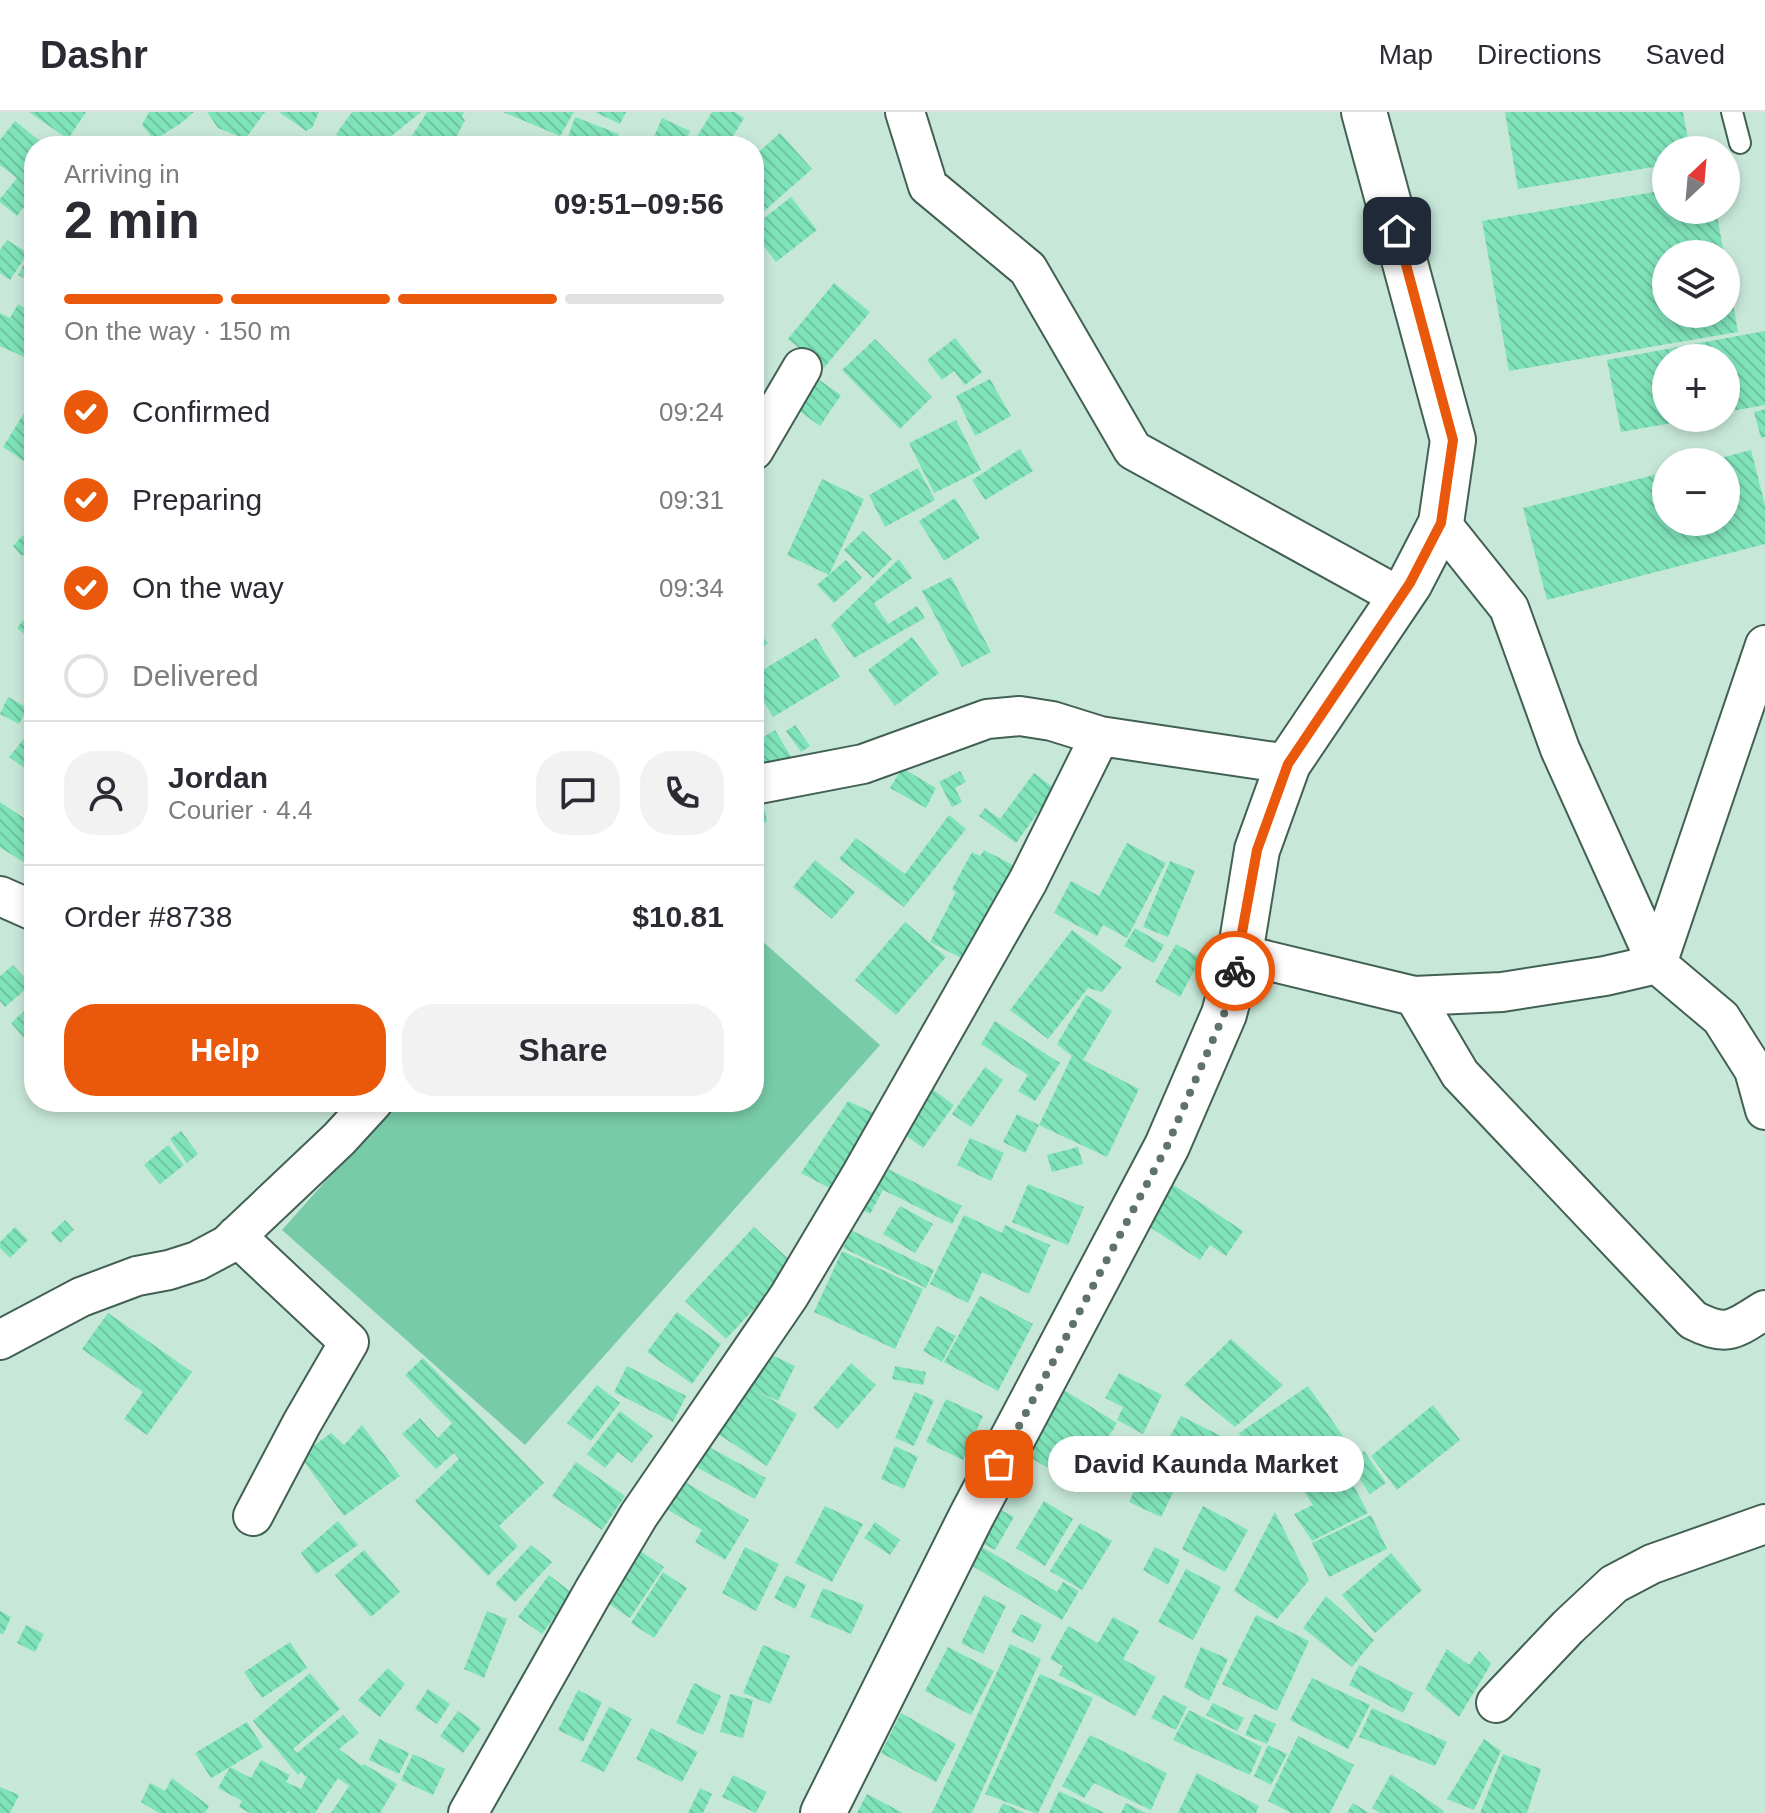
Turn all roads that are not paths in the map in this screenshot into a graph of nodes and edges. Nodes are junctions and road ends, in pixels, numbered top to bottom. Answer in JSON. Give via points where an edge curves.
{"nodes":[{"id":1,"x":905,"y":112,"type":"edge"},
{"id":2,"x":1364,"y":112,"type":"edge"},
{"id":3,"x":1732,"y":112,"type":"edge"},
{"id":4,"x":1738,"y":136,"type":"edge"},
{"id":5,"x":802,"y":368,"type":"dead end"},
{"id":6,"x":764,"y":433,"type":"edge"},
{"id":7,"x":1441,"y":523,"type":"junction"},
{"id":8,"x":1400,"y":597,"type":"junction"},
{"id":9,"x":1765,"y":645,"type":"edge"},
{"id":10,"x":1100,"y":736,"type":"junction"},
{"id":11,"x":1288,"y":764,"type":"junction"},
{"id":12,"x":764,"y":783,"type":"edge"},
{"id":13,"x":0,"y":896,"type":"edge"},
{"id":14,"x":24,"y":907,"type":"edge"},
{"id":15,"x":1240,"y":954,"type":"junction"},
{"id":16,"x":1657,"y":964,"type":"junction"},
{"id":17,"x":1414,"y":996,"type":"junction"},
{"id":18,"x":1765,"y":1110,"type":"edge"},
{"id":19,"x":364,"y":1112,"type":"edge"},
{"id":20,"x":236,"y":1236,"type":"junction"},
{"id":21,"x":1765,"y":1310,"type":"edge"},
{"id":22,"x":0,"y":1340,"type":"edge"},
{"id":23,"x":253,"y":1516,"type":"dead end"},
{"id":24,"x":1765,"y":1524,"type":"edge"},
{"id":25,"x":1496,"y":1703,"type":"dead end"},
{"id":26,"x":468,"y":1813,"type":"edge"},
{"id":27,"x":823,"y":1813,"type":"edge"}],
"edges":[{"from":1,"to":8,"type":"street","via":[[928,186],[1028,269],[1133,450]]},
{"from":2,"to":7,"type":"street","via":[[1453,440]]},
{"from":3,"to":4,"type":"lane"},
{"from":5,"to":6,"type":"street"},
{"from":7,"to":8,"type":"street"},
{"from":7,"to":16,"type":"street","via":[[1509,608],[1560,749]]},
{"from":8,"to":11,"type":"street"},
{"from":9,"to":16,"type":"street"},
{"from":10,"to":11,"type":"street"},
{"from":10,"to":12,"type":"street","via":[[1031,717],[987,719],[863,764]]},
{"from":10,"to":26,"type":"street","via":[[1028,881],[829,1229],[639,1515]]},
{"from":11,"to":15,"type":"street","via":[[1257,850]]},
{"from":13,"to":14,"type":"street"},
{"from":15,"to":17,"type":"street"},
{"from":15,"to":27,"type":"street","via":[[1224,1014],[1167,1146],[971,1517]]},
{"from":16,"to":17,"type":"street","via":[[1502,992]]},
{"from":16,"to":18,"type":"street","via":[[1721,1018],[1754,1070]]},
{"from":17,"to":21,"type":"street","via":[[1460,1074],[1693,1320],[1710,1329],[1732,1330]]},
{"from":19,"to":20,"type":"street"},
{"from":20,"to":22,"type":"street","via":[[197,1261],[81,1297]]},
{"from":20,"to":23,"type":"street","via":[[349,1342]]},
{"from":24,"to":25,"type":"street","via":[[1652,1564],[1614,1584]]}]}
